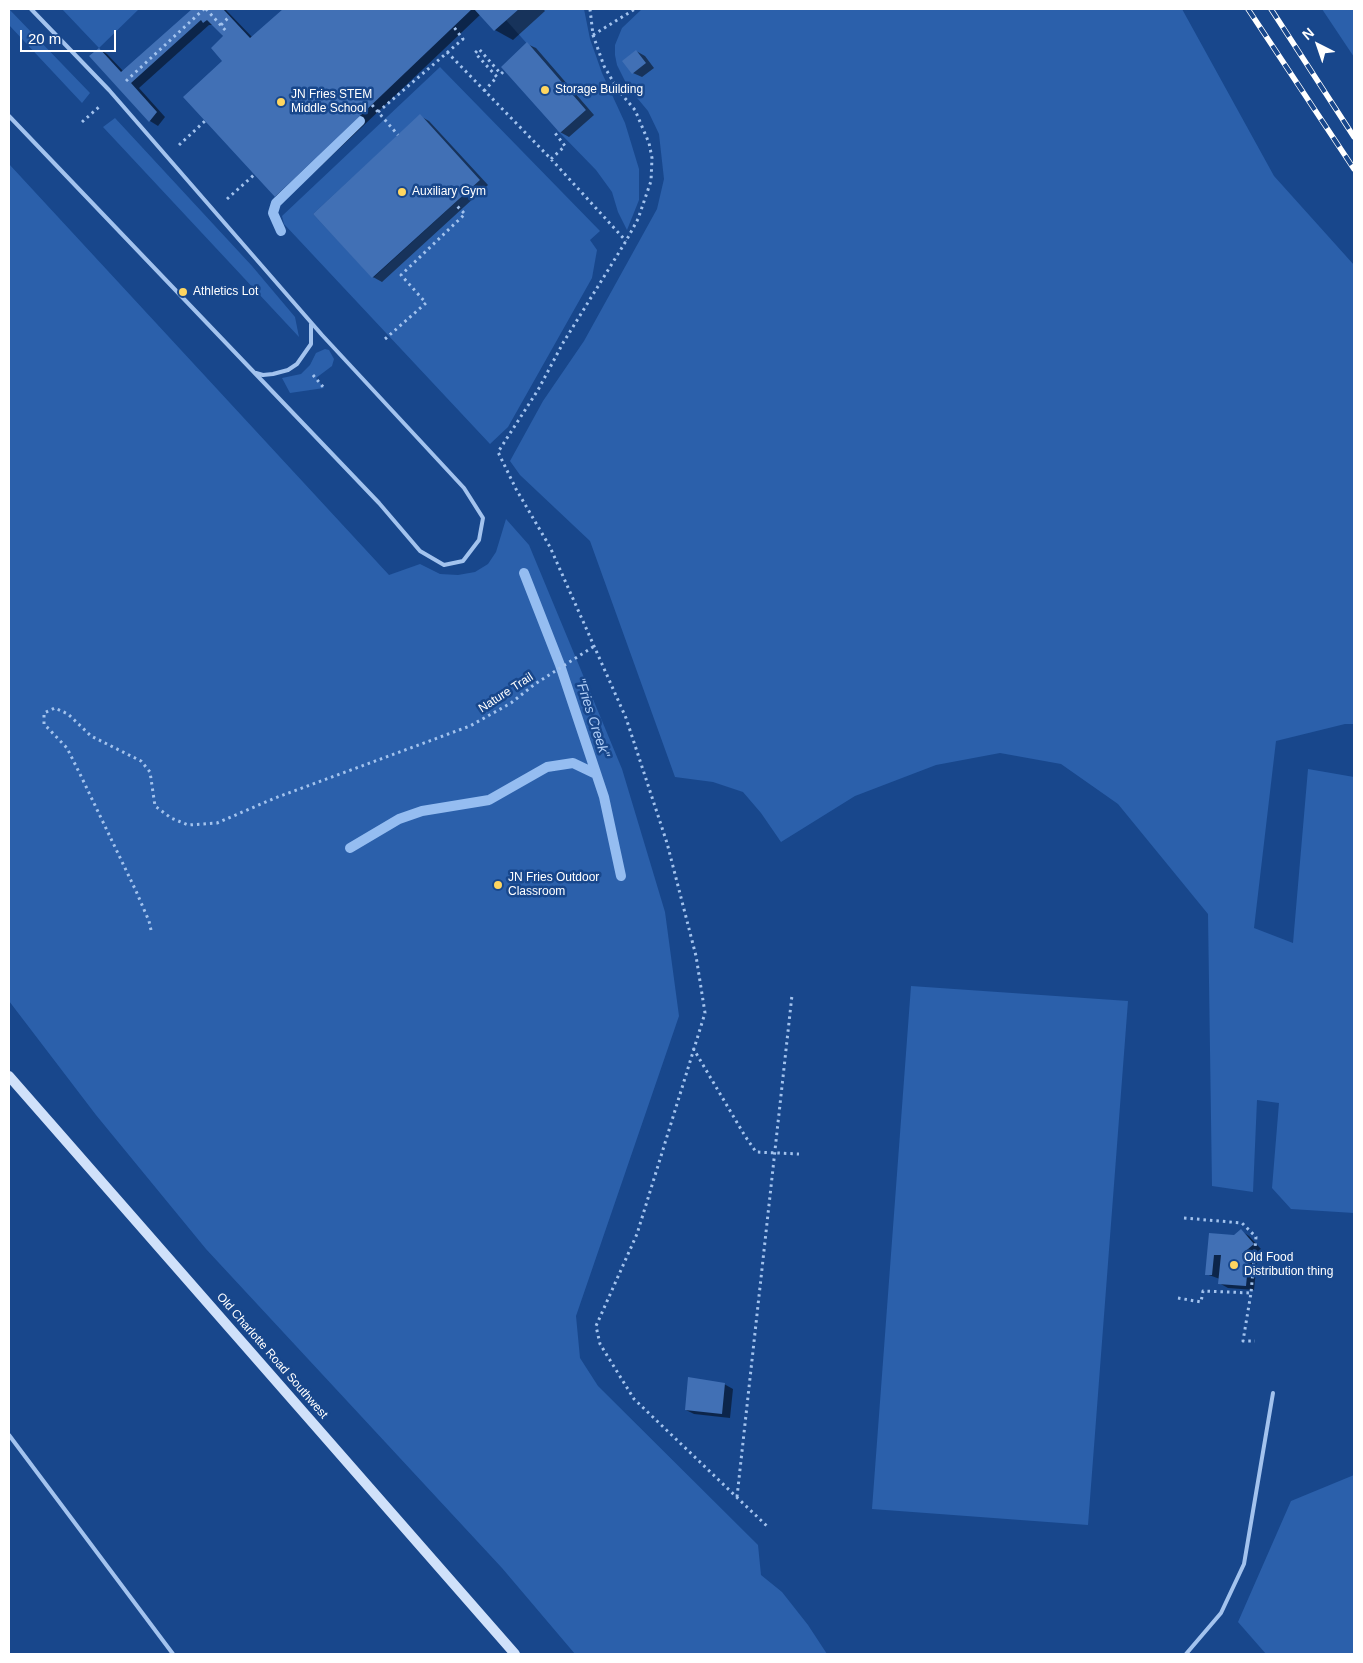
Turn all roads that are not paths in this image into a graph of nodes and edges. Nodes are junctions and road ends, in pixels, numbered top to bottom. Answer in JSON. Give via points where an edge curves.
{"nodes":[{"id":1,"x":32,"y":9,"type":"edge"},
{"id":2,"x":9,"y":116,"type":"edge"},
{"id":3,"x":311,"y":322,"type":"junction"},
{"id":4,"x":254,"y":372,"type":"junction"},
{"id":5,"x":9,"y":1076,"type":"edge"},
{"id":6,"x":1273,"y":1393,"type":"dead end"},
{"id":7,"x":9,"y":1435,"type":"edge"},
{"id":8,"x":173,"y":1654,"type":"edge"},
{"id":9,"x":515,"y":1654,"type":"edge"},
{"id":10,"x":1186,"y":1654,"type":"edge"}],
"edges":[{"from":1,"to":3,"type":"lane","via":[[109,90]]},
{"from":2,"to":4,"type":"lane"},
{"from":3,"to":4,"type":"lane","via":[[311,344],[297,364],[273,374]]},
{"from":3,"to":4,"type":"lane","via":[[464,488],[483,518],[479,540],[463,561],[444,565],[420,551],[379,503]]},
{"from":5,"to":9,"type":"main road","name":"Old Charlotte Road Southwest"},
{"from":6,"to":10,"type":"lane","via":[[1244,1564],[1221,1613]]},
{"from":7,"to":8,"type":"lane"}]}
